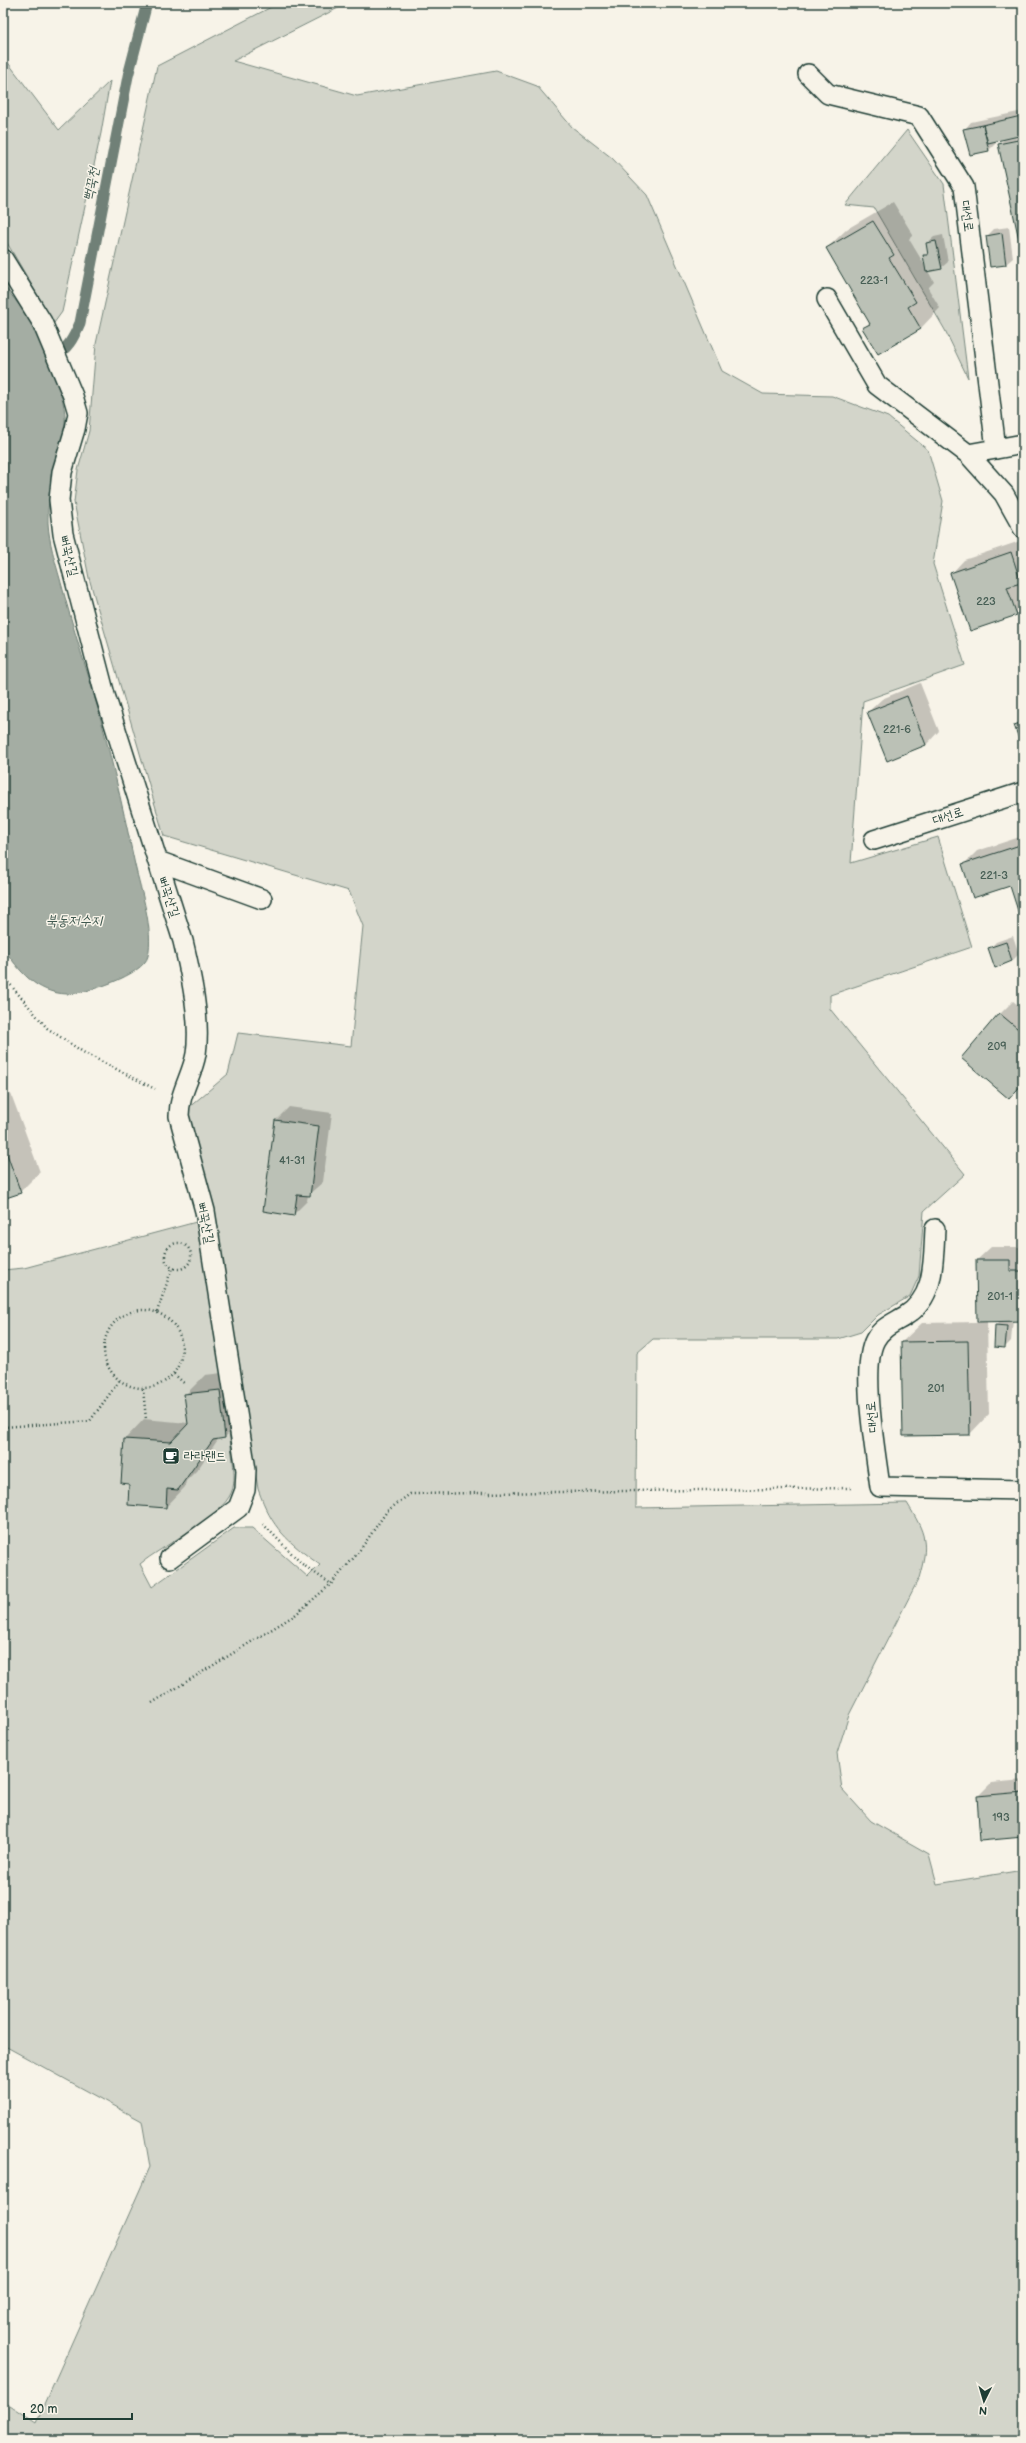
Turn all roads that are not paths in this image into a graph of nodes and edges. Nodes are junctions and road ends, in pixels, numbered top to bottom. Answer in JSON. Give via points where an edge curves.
{"nodes":[{"id":1,"x":808,"y":74,"type":"dead end"},
{"id":2,"x":3,"y":259,"type":"edge"},
{"id":3,"x":827,"y":299,"type":"dead end"},
{"id":4,"x":1023,"y":444,"type":"edge"},
{"id":5,"x":996,"y":449,"type":"junction"},
{"id":6,"x":968,"y":454,"type":"junction"},
{"id":7,"x":1023,"y":528,"type":"edge"},
{"id":8,"x":1023,"y":792,"type":"edge"},
{"id":9,"x":874,"y":840,"type":"dead end"},
{"id":10,"x":158,"y":861,"type":"junction"},
{"id":11,"x":262,"y":899,"type":"dead end"},
{"id":12,"x":935,"y":1229,"type":"dead end"},
{"id":13,"x":1023,"y":1490,"type":"edge"},
{"id":14,"x":170,"y":1558,"type":"dead end"}],
"edges":[{"from":1,"to":5,"type":"lane","name":"대선로","via":[[828,94],[919,116],[964,187]]},
{"from":2,"to":10,"type":"lane","name":"뻐꾹산길","via":[[42,322],[78,413],[62,472],[59,500],[63,534],[105,695]]},
{"from":3,"to":6,"type":"lane","via":[[876,385]]},
{"from":4,"to":5,"type":"lane"},
{"from":5,"to":6,"type":"lane"},
{"from":6,"to":7,"type":"lane","via":[[1004,494]]},
{"from":8,"to":9,"type":"lane","name":"대선로"},
{"from":10,"to":11,"type":"lane","name":"뻐꾹산길"},
{"from":10,"to":14,"type":"lane","name":"뻐꾹산길","via":[[191,975],[196,1053],[179,1101],[179,1116],[205,1211],[246,1470],[245,1490],[238,1508]]},
{"from":12,"to":13,"type":"lane","name":"대선로","via":[[928,1292],[920,1305],[885,1327],[875,1340],[870,1355],[870,1389],[880,1487]]}]}
